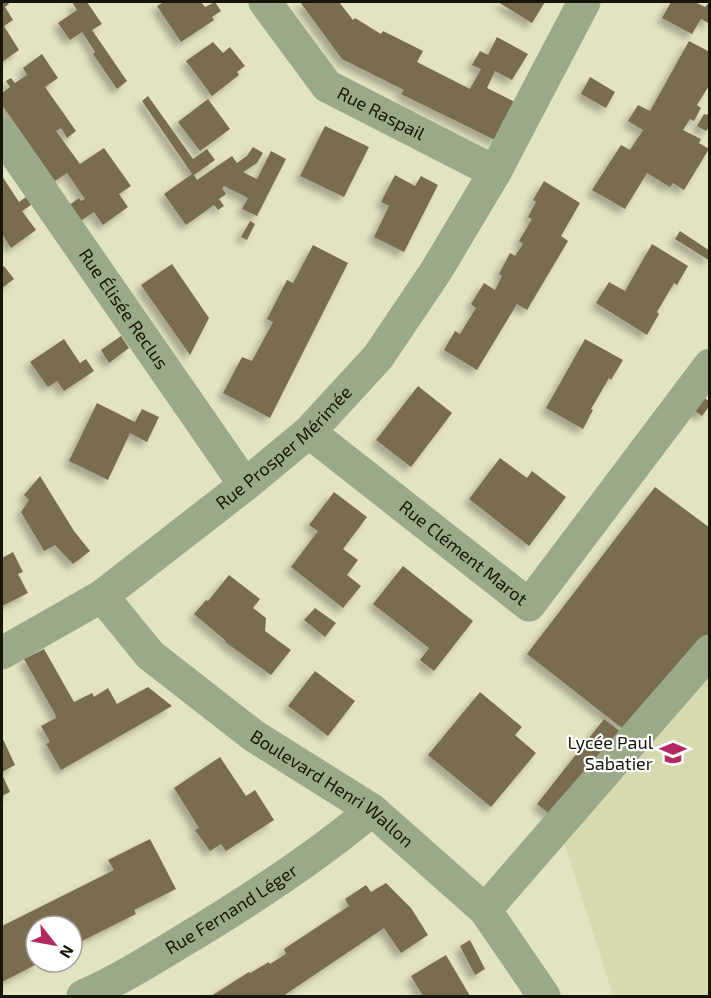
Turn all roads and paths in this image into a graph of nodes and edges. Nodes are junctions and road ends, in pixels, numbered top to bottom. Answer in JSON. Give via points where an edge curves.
{"nodes":[{"id":1,"x":265,"y":2,"type":"edge"},
{"id":2,"x":584,"y":2,"type":"edge"},
{"id":3,"x":2,"y":134,"type":"edge"},
{"id":4,"x":495,"y":171,"type":"junction"},
{"id":5,"x":710,"y":365,"type":"edge"},
{"id":6,"x":309,"y":432,"type":"junction"},
{"id":7,"x":245,"y":485,"type":"junction"},
{"id":8,"x":102,"y":596,"type":"junction"},
{"id":9,"x":710,"y":651,"type":"edge"},
{"id":10,"x":2,"y":653,"type":"edge"},
{"id":11,"x":372,"y":810,"type":"junction"},
{"id":12,"x":485,"y":910,"type":"junction"},
{"id":13,"x":83,"y":996,"type":"edge"},
{"id":14,"x":544,"y":996,"type":"edge"}],
"edges":[{"from":1,"to":4,"type":"street","name":"Rue Raspail","via":[[327,86]]},
{"from":2,"to":4,"type":"street","name":"Rue Prosper Mérimée"},
{"from":3,"to":7,"type":"street","name":"Rue Élisée Reclus"},
{"from":4,"to":6,"type":"street","name":"Rue Prosper Mérimée","via":[[436,271],[378,357]]},
{"from":5,"to":6,"type":"street","name":"Rue Clément Marot","via":[[529,605]]},
{"from":6,"to":7,"type":"street","name":"Rue Prosper Mérimée"},
{"from":7,"to":8,"type":"street","name":"Rue Prosper Mérimée"},
{"from":8,"to":10,"type":"street","name":"Rue Prosper Mérimée"},
{"from":8,"to":11,"type":"street","name":"Boulevard Henri Wallon","via":[[150,655],[254,736]]},
{"from":9,"to":12,"type":"street"},
{"from":11,"to":12,"type":"street","name":"Boulevard Henri Wallon"},
{"from":11,"to":13,"type":"street","name":"Rue Fernand Léger","via":[[336,840],[224,916],[107,986]]},
{"from":12,"to":14,"type":"street","name":"Boulevard Henri Wallon"}]}
